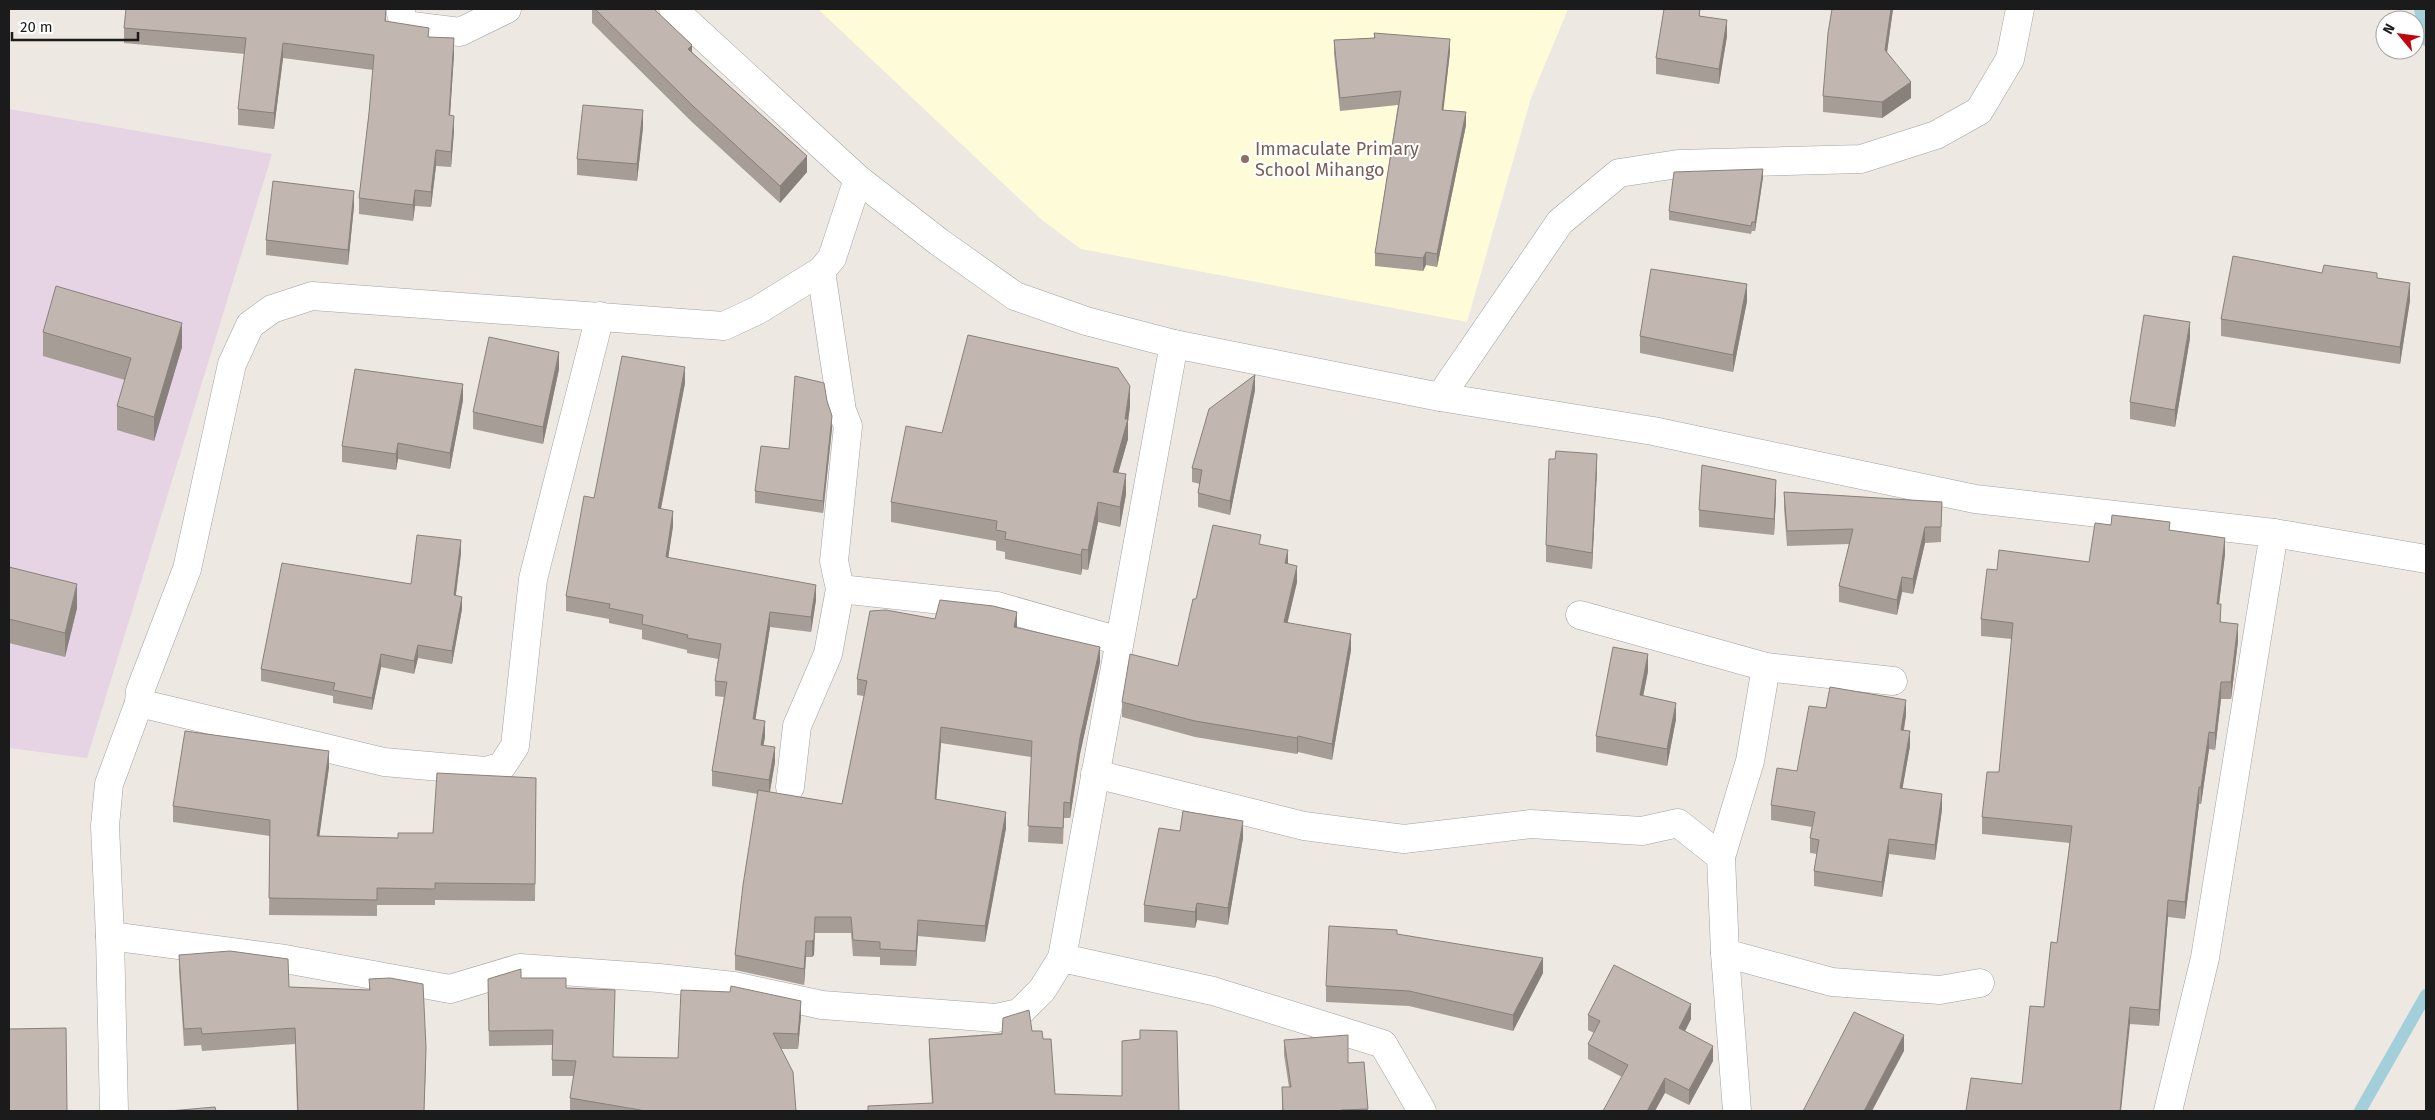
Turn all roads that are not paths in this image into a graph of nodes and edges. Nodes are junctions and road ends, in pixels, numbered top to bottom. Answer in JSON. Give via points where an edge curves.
{"nodes":[{"id":1,"x":400,"y":9,"type":"edge"},
{"id":2,"x":507,"y":9,"type":"edge"},
{"id":3,"x":673,"y":9,"type":"edge"},
{"id":4,"x":2020,"y":9,"type":"edge"},
{"id":5,"x":858,"y":179,"type":"junction"},
{"id":6,"x":821,"y":271,"type":"junction"},
{"id":7,"x":600,"y":316,"type":"junction"},
{"id":8,"x":1174,"y":344,"type":"junction"},
{"id":9,"x":1440,"y":397,"type":"junction"},
{"id":10,"x":2274,"y":533,"type":"junction"},
{"id":11,"x":2426,"y":559,"type":"edge"},
{"id":12,"x":840,"y":588,"type":"junction"},
{"id":13,"x":1580,"y":615,"type":"dead end"},
{"id":14,"x":1119,"y":641,"type":"junction"},
{"id":15,"x":1766,"y":667,"type":"junction"},
{"id":16,"x":1893,"y":681,"type":"dead end"},
{"id":17,"x":139,"y":703,"type":"junction"},
{"id":18,"x":1095,"y":774,"type":"junction"},
{"id":19,"x":790,"y":787,"type":"dead end"},
{"id":20,"x":1721,"y":857,"type":"junction"},
{"id":21,"x":110,"y":936,"type":"junction"},
{"id":22,"x":1724,"y":953,"type":"junction"},
{"id":23,"x":1062,"y":958,"type":"junction"},
{"id":24,"x":1980,"y":983,"type":"dead end"},
{"id":25,"x":114,"y":1111,"type":"edge"},
{"id":26,"x":1422,"y":1111,"type":"edge"},
{"id":27,"x":1737,"y":1111,"type":"edge"},
{"id":28,"x":2168,"y":1111,"type":"edge"}],
"edges":[{"from":1,"to":2,"type":"street","via":[[404,25],[460,32]]},
{"from":3,"to":5,"type":"street"},
{"from":4,"to":9,"type":"street","via":[[2010,58],[1979,112],[1936,135],[1861,159],[1678,164],[1619,173],[1560,222]]},
{"from":5,"to":6,"type":"street","via":[[832,258]]},
{"from":5,"to":8,"type":"street","via":[[1015,296],[1086,321]]},
{"from":6,"to":7,"type":"street","via":[[758,310],[724,326]]},
{"from":6,"to":12,"type":"street","via":[[842,411],[848,426],[834,561]]},
{"from":7,"to":17,"type":"street","via":[[312,296],[272,309],[250,326],[232,364],[187,570],[140,691]]},
{"from":7,"to":17,"type":"street","via":[[533,579],[514,746],[502,766],[486,771],[384,762]]},
{"from":8,"to":9,"type":"street"},
{"from":8,"to":14,"type":"street"},
{"from":9,"to":10,"type":"street","via":[[1653,431],[1974,499]]},
{"from":10,"to":11,"type":"street"},
{"from":10,"to":28,"type":"street","via":[[2205,958]]},
{"from":12,"to":14,"type":"street","via":[[997,606]]},
{"from":12,"to":19,"type":"street","via":[[828,654],[797,726]]},
{"from":13,"to":15,"type":"street"},
{"from":14,"to":18,"type":"street"},
{"from":15,"to":16,"type":"street"},
{"from":15,"to":20,"type":"street","via":[[1750,761]]},
{"from":17,"to":21,"type":"street","via":[[109,784],[105,826]]},
{"from":18,"to":20,"type":"street","via":[[1304,826],[1404,839],[1531,824],[1642,831],[1678,823]]},
{"from":18,"to":23,"type":"street"},
{"from":20,"to":22,"type":"street"},
{"from":21,"to":23,"type":"street","via":[[285,958],[450,989],[520,968],[734,986],[822,1006],[996,1018],[1019,1013],[1042,990]]},
{"from":21,"to":25,"type":"street"},
{"from":22,"to":24,"type":"street","via":[[1849,984],[1940,990]]},
{"from":22,"to":27,"type":"street"},
{"from":23,"to":26,"type":"street","via":[[1214,991],[1383,1044]]}]}
